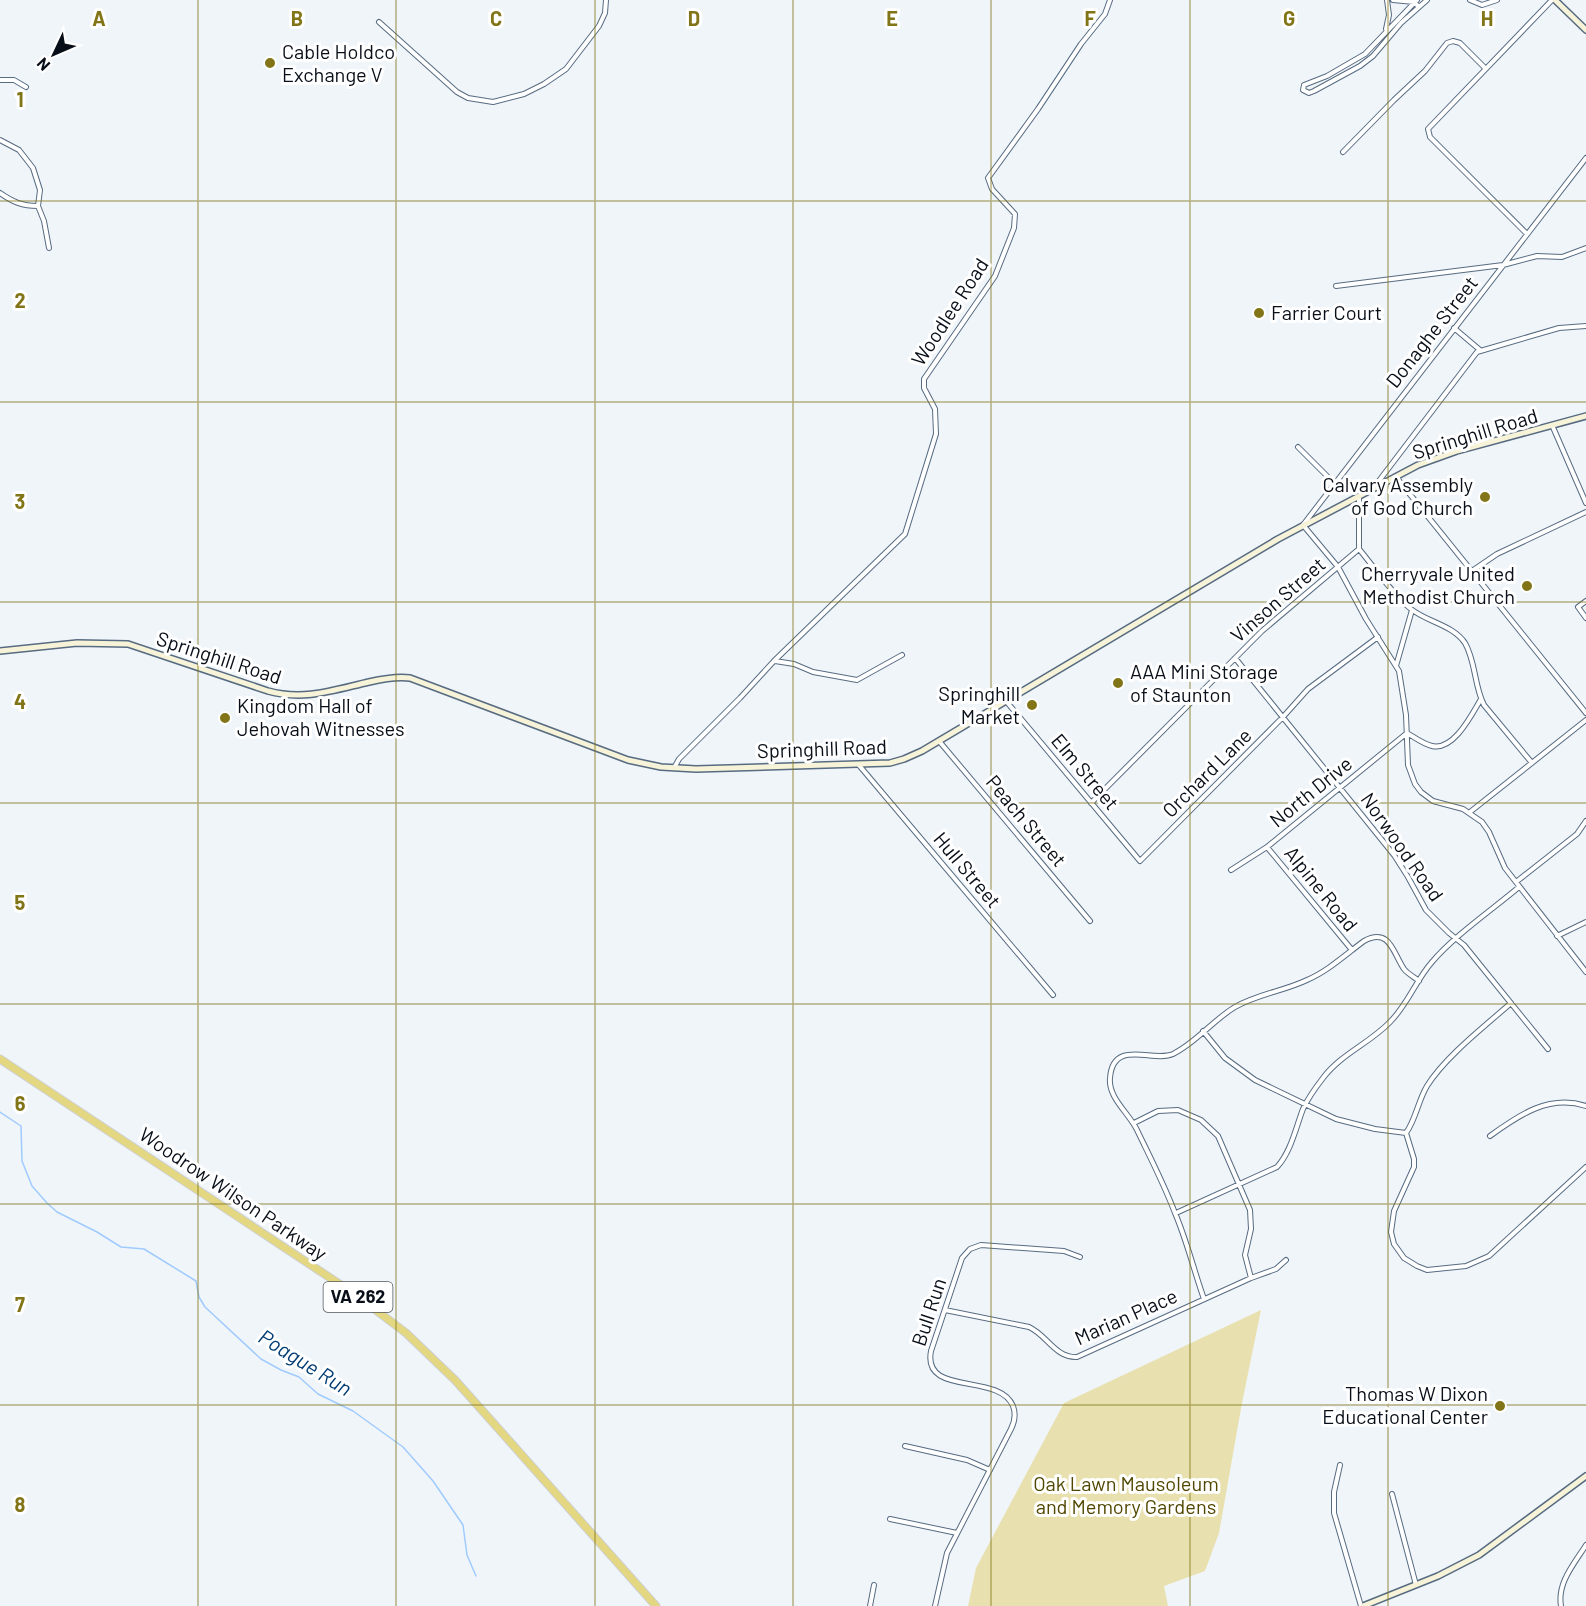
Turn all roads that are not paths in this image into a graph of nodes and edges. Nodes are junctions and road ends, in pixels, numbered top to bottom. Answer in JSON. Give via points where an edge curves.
{"nodes":[{"id":1,"x":606,"y":0,"type":"edge"},
{"id":2,"x":1110,"y":0,"type":"edge"},
{"id":3,"x":1387,"y":0,"type":"edge"},
{"id":4,"x":1394,"y":0,"type":"edge"},
{"id":5,"x":1427,"y":0,"type":"edge"},
{"id":6,"x":1470,"y":0,"type":"edge"},
{"id":7,"x":1497,"y":0,"type":"edge"},
{"id":8,"x":1554,"y":0,"type":"edge"},
{"id":9,"x":1415,"y":1,"type":"edge"},
{"id":10,"x":1419,"y":7,"type":"junction"},
{"id":11,"x":379,"y":22,"type":"dead end"},
{"id":12,"x":1586,"y":30,"type":"edge"},
{"id":13,"x":1385,"y":33,"type":"junction"},
{"id":14,"x":1485,"y":68,"type":"junction"},
{"id":15,"x":0,"y":80,"type":"edge"},
{"id":16,"x":26,"y":87,"type":"dead end"},
{"id":17,"x":0,"y":140,"type":"edge"},
{"id":18,"x":1343,"y":152,"type":"dead end"},
{"id":19,"x":1586,"y":158,"type":"edge"},
{"id":20,"x":0,"y":193,"type":"edge"},
{"id":21,"x":38,"y":206,"type":"junction"},
{"id":22,"x":1527,"y":234,"type":"junction"},
{"id":23,"x":48,"y":248,"type":"dead end"},
{"id":24,"x":1586,"y":248,"type":"edge"},
{"id":25,"x":1503,"y":265,"type":"junction"},
{"id":26,"x":1336,"y":286,"type":"dead end"},
{"id":27,"x":1586,"y":326,"type":"edge"},
{"id":28,"x":1454,"y":328,"type":"junction"},
{"id":29,"x":1480,"y":350,"type":"junction"},
{"id":30,"x":1586,"y":416,"type":"edge"},
{"id":31,"x":1552,"y":425,"type":"junction"},
{"id":32,"x":1298,"y":447,"type":"dead end"},
{"id":33,"x":1396,"y":477,"type":"junction"},
{"id":34,"x":1334,"y":483,"type":"junction"},
{"id":35,"x":1373,"y":489,"type":"junction"},
{"id":36,"x":1359,"y":496,"type":"junction"},
{"id":37,"x":1586,"y":503,"type":"edge"},
{"id":38,"x":1586,"y":512,"type":"edge"},
{"id":39,"x":1303,"y":525,"type":"junction"},
{"id":40,"x":1359,"y":549,"type":"junction"},
{"id":41,"x":1338,"y":567,"type":"junction"},
{"id":42,"x":1472,"y":571,"type":"junction"},
{"id":43,"x":1586,"y":601,"type":"edge"},
{"id":44,"x":1412,"y":610,"type":"junction"},
{"id":45,"x":1586,"y":618,"type":"edge"},
{"id":46,"x":1378,"y":637,"type":"junction"},
{"id":47,"x":0,"y":651,"type":"edge"},
{"id":48,"x":902,"y":655,"type":"dead end"},
{"id":49,"x":1235,"y":658,"type":"junction"},
{"id":50,"x":774,"y":661,"type":"junction"},
{"id":51,"x":1396,"y":666,"type":"junction"},
{"id":52,"x":1481,"y":698,"type":"junction"},
{"id":53,"x":1006,"y":701,"type":"junction"},
{"id":54,"x":1586,"y":713,"type":"edge"},
{"id":55,"x":1283,"y":717,"type":"junction"},
{"id":56,"x":1586,"y":720,"type":"edge"},
{"id":57,"x":1407,"y":733,"type":"junction"},
{"id":58,"x":939,"y":741,"type":"junction"},
{"id":59,"x":1532,"y":763,"type":"junction"},
{"id":60,"x":858,"y":764,"type":"junction"},
{"id":61,"x":674,"y":768,"type":"junction"},
{"id":62,"x":1341,"y":787,"type":"junction"},
{"id":63,"x":1091,"y":803,"type":"junction"},
{"id":64,"x":1470,"y":812,"type":"junction"},
{"id":65,"x":1586,"y":821,"type":"edge"},
{"id":66,"x":1267,"y":847,"type":"junction"},
{"id":67,"x":1140,"y":861,"type":"joint"},
{"id":68,"x":1231,"y":870,"type":"dead end"},
{"id":69,"x":1518,"y":884,"type":"junction"},
{"id":70,"x":1090,"y":921,"type":"dead end"},
{"id":71,"x":1586,"y":922,"type":"edge"},
{"id":72,"x":1557,"y":936,"type":"junction"},
{"id":73,"x":1457,"y":939,"type":"junction"},
{"id":74,"x":1352,"y":950,"type":"junction"},
{"id":75,"x":1586,"y":972,"type":"edge"},
{"id":76,"x":1419,"y":981,"type":"junction"},
{"id":77,"x":1053,"y":995,"type":"dead end"},
{"id":78,"x":1510,"y":1003,"type":"junction"},
{"id":79,"x":1203,"y":1031,"type":"junction"},
{"id":80,"x":1548,"y":1049,"type":"dead end"},
{"id":81,"x":0,"y":1059,"type":"edge"},
{"id":82,"x":1305,"y":1105,"type":"junction"},
{"id":83,"x":1586,"y":1106,"type":"edge"},
{"id":84,"x":1134,"y":1123,"type":"junction"},
{"id":85,"x":1406,"y":1133,"type":"junction"},
{"id":86,"x":1490,"y":1136,"type":"dead end"},
{"id":87,"x":1586,"y":1167,"type":"edge"},
{"id":88,"x":1240,"y":1184,"type":"junction"},
{"id":89,"x":1176,"y":1213,"type":"junction"},
{"id":90,"x":1080,"y":1257,"type":"dead end"},
{"id":91,"x":1286,"y":1260,"type":"dead end"},
{"id":92,"x":1251,"y":1278,"type":"junction"},
{"id":93,"x":1204,"y":1299,"type":"junction"},
{"id":94,"x":945,"y":1310,"type":"junction"},
{"id":95,"x":904,"y":1446,"type":"dead end"},
{"id":96,"x":1340,"y":1465,"type":"dead end"},
{"id":97,"x":990,"y":1470,"type":"junction"},
{"id":98,"x":1586,"y":1476,"type":"edge"},
{"id":99,"x":1392,"y":1494,"type":"dead end"},
{"id":100,"x":890,"y":1519,"type":"dead end"},
{"id":101,"x":957,"y":1533,"type":"junction"},
{"id":102,"x":1586,"y":1545,"type":"edge"},
{"id":103,"x":874,"y":1585,"type":"dead end"},
{"id":104,"x":1416,"y":1585,"type":"junction"},
{"id":105,"x":656,"y":1606,"type":"edge"},
{"id":106,"x":870,"y":1606,"type":"edge"},
{"id":107,"x":935,"y":1606,"type":"edge"},
{"id":108,"x":1362,"y":1606,"type":"edge"},
{"id":109,"x":1561,"y":1606,"type":"edge"}],
"edges":[{"from":1,"to":11,"type":"street","via":[[604,20],[566,69],[524,94],[493,102],[457,92]]},
{"from":2,"to":50,"type":"street","name":"Woodlee Road","via":[[1105,14],[988,178],[992,189],[1015,214],[1015,223],[995,276],[924,379],[934,409],[936,434],[906,532]]},
{"from":3,"to":13,"type":"street"},
{"from":4,"to":9,"type":"street"},
{"from":5,"to":10,"type":"street"},
{"from":6,"to":7,"type":"street","via":[[1482,5]]},
{"from":8,"to":12,"type":"street"},
{"from":8,"to":14,"type":"street"},
{"from":9,"to":10,"type":"street"},
{"from":9,"to":13,"type":"street"},
{"from":10,"to":13,"type":"street","via":[[1366,62],[1314,91],[1303,90],[1306,84],[1359,59]]},
{"from":14,"to":18,"type":"street","via":[[1460,42],[1446,43],[1428,68]]},
{"from":14,"to":22,"type":"street","via":[[1428,129],[1428,134]]},
{"from":15,"to":16,"type":"street","via":[[14,80]]},
{"from":17,"to":21,"type":"street","via":[[19,150],[33,168],[40,190]]},
{"from":19,"to":22,"type":"street","name":"Donaghe Street"},
{"from":20,"to":21,"type":"street","via":[[18,204]]},
{"from":21,"to":23,"type":"street"},
{"from":22,"to":25,"type":"street","name":"Donaghe Street"},
{"from":24,"to":25,"type":"street","via":[[1562,257],[1537,256]]},
{"from":25,"to":26,"type":"street"},
{"from":25,"to":28,"type":"street","name":"Donaghe Street"},
{"from":27,"to":29,"type":"street","via":[[1559,328]]},
{"from":28,"to":29,"type":"street"},
{"from":28,"to":34,"type":"street","name":"Donaghe Street"},
{"from":29,"to":35,"type":"street"},
{"from":30,"to":31,"type":"street","name":"Springhill Road"},
{"from":31,"to":33,"type":"street","name":"Springhill Road","via":[[1437,457]]},
{"from":31,"to":37,"type":"street"},
{"from":32,"to":34,"type":"street"},
{"from":33,"to":35,"type":"street","name":"Springhill Road"},
{"from":33,"to":42,"type":"street"},
{"from":34,"to":39,"type":"street","name":"Donaghe Street"},
{"from":35,"to":36,"type":"street","name":"Springhill Road"},
{"from":36,"to":39,"type":"street","name":"Springhill Road"},
{"from":36,"to":40,"type":"street"},
{"from":38,"to":42,"type":"street","via":[[1497,554]]},
{"from":39,"to":41,"type":"street"},
{"from":39,"to":53,"type":"street","name":"Springhill Road"},
{"from":40,"to":41,"type":"street","name":"Vinson Street"},
{"from":40,"to":44,"type":"street"},
{"from":41,"to":46,"type":"street"},
{"from":41,"to":49,"type":"street","name":"Vinson Street"},
{"from":42,"to":54,"type":"street"},
{"from":43,"to":45,"type":"street","via":[[1578,607]]},
{"from":44,"to":51,"type":"street"},
{"from":44,"to":52,"type":"street","via":[[1454,632],[1463,641]]},
{"from":46,"to":51,"type":"street"},
{"from":46,"to":55,"type":"street","name":"Orchard Lane","via":[[1312,685]]},
{"from":47,"to":61,"type":"street","name":"Springhill Road","via":[[77,643],[128,644],[268,691],[296,696],[386,678],[410,678],[628,760]]},
{"from":48,"to":50,"type":"street","via":[[857,680]]},
{"from":49,"to":55,"type":"street","name":"Norwood Road"},
{"from":49,"to":63,"type":"street","name":"Vinson Street"},
{"from":50,"to":61,"type":"street","name":"Woodlee Road"},
{"from":51,"to":57,"type":"street","via":[[1403,690]]},
{"from":52,"to":57,"type":"street","via":[[1459,733],[1443,745],[1431,746]]},
{"from":52,"to":59,"type":"street"},
{"from":53,"to":58,"type":"street","name":"Springhill Road"},
{"from":53,"to":63,"type":"street","name":"Elm Street"},
{"from":55,"to":62,"type":"street","name":"Norwood Road"},
{"from":55,"to":67,"type":"street","name":"Orchard Lane"},
{"from":56,"to":59,"type":"street"},
{"from":57,"to":62,"type":"street","name":"North Drive"},
{"from":57,"to":64,"type":"street","via":[[1408,765],[1416,787],[1433,801]]},
{"from":58,"to":60,"type":"street","name":"Springhill Road","via":[[901,760]]},
{"from":58,"to":70,"type":"street","name":"Peach Street"},
{"from":59,"to":64,"type":"street"},
{"from":60,"to":61,"type":"street","name":"Springhill Road"},
{"from":60,"to":77,"type":"street","name":"Hull Street"},
{"from":62,"to":66,"type":"street","name":"North Drive"},
{"from":62,"to":73,"type":"street","name":"Norwood Road","via":[[1394,855],[1426,910]]},
{"from":63,"to":67,"type":"street","name":"Elm Street"},
{"from":64,"to":69,"type":"street","via":[[1487,828],[1502,864]]},
{"from":65,"to":69,"type":"street","via":[[1577,834]]},
{"from":66,"to":68,"type":"street","name":"North Drive"},
{"from":66,"to":74,"type":"street","name":"Alpine Road"},
{"from":69,"to":72,"type":"street"},
{"from":69,"to":73,"type":"street"},
{"from":71,"to":72,"type":"street"},
{"from":72,"to":75,"type":"street"},
{"from":73,"to":76,"type":"street","via":[[1437,956]]},
{"from":73,"to":78,"type":"street","name":"Norwood Road"},
{"from":74,"to":76,"type":"street","via":[[1367,939],[1384,939],[1393,946],[1406,971]]},
{"from":74,"to":79,"type":"street","via":[[1308,980],[1239,1005]]},
{"from":76,"to":82,"type":"street","via":[[1393,1019],[1336,1065]]},
{"from":78,"to":80,"type":"street","name":"Norwood Road"},
{"from":78,"to":85,"type":"street","via":[[1434,1077]]},
{"from":79,"to":82,"type":"street","via":[[1236,1068]]},
{"from":79,"to":84,"type":"street","via":[[1171,1054],[1133,1053],[1116,1063],[1110,1077],[1111,1089]]},
{"from":81,"to":105,"type":"highway","name":"Woodrow Wilson Parkway","number":"VA 262","via":[[356,1295],[406,1333],[464,1390]]},
{"from":82,"to":85,"type":"street","via":[[1353,1125]]},
{"from":82,"to":88,"type":"street","via":[[1281,1162],[1273,1170]]},
{"from":83,"to":86,"type":"street","via":[[1562,1101],[1540,1105]]},
{"from":84,"to":88,"type":"street","via":[[1165,1110],[1197,1118],[1221,1140]]},
{"from":84,"to":89,"type":"street"},
{"from":85,"to":87,"type":"street","via":[[1414,1167],[1394,1211],[1391,1232],[1404,1258],[1427,1270],[1466,1266],[1489,1256]]},
{"from":88,"to":89,"type":"street"},
{"from":88,"to":92,"type":"street","via":[[1251,1215],[1245,1255]]},
{"from":89,"to":93,"type":"street"},
{"from":90,"to":94,"type":"street","name":"Bull Run","via":[[1064,1251],[974,1246],[962,1258]]},
{"from":91,"to":92,"type":"street","name":"Marian Place","via":[[1276,1269]]},
{"from":92,"to":93,"type":"street","name":"Marian Place"},
{"from":93,"to":94,"type":"street","name":"Marian Place","via":[[1075,1357],[1063,1355],[1028,1327]]},
{"from":94,"to":97,"type":"street","name":"Bull Run","via":[[930,1356],[933,1370],[944,1378],[1000,1392],[1014,1409],[1013,1425]]},
{"from":95,"to":97,"type":"street","via":[[968,1460]]},
{"from":96,"to":108,"type":"street","via":[[1334,1514]]},
{"from":97,"to":101,"type":"street","name":"Bull Run"},
{"from":98,"to":104,"type":"street","via":[[1487,1550]]},
{"from":99,"to":104,"type":"street"},
{"from":100,"to":101,"type":"street"},
{"from":101,"to":107,"type":"street","name":"Bull Run","via":[[945,1558]]},
{"from":102,"to":109,"type":"street","via":[[1562,1585]]},
{"from":103,"to":106,"type":"street"},
{"from":104,"to":108,"type":"street"}]}
